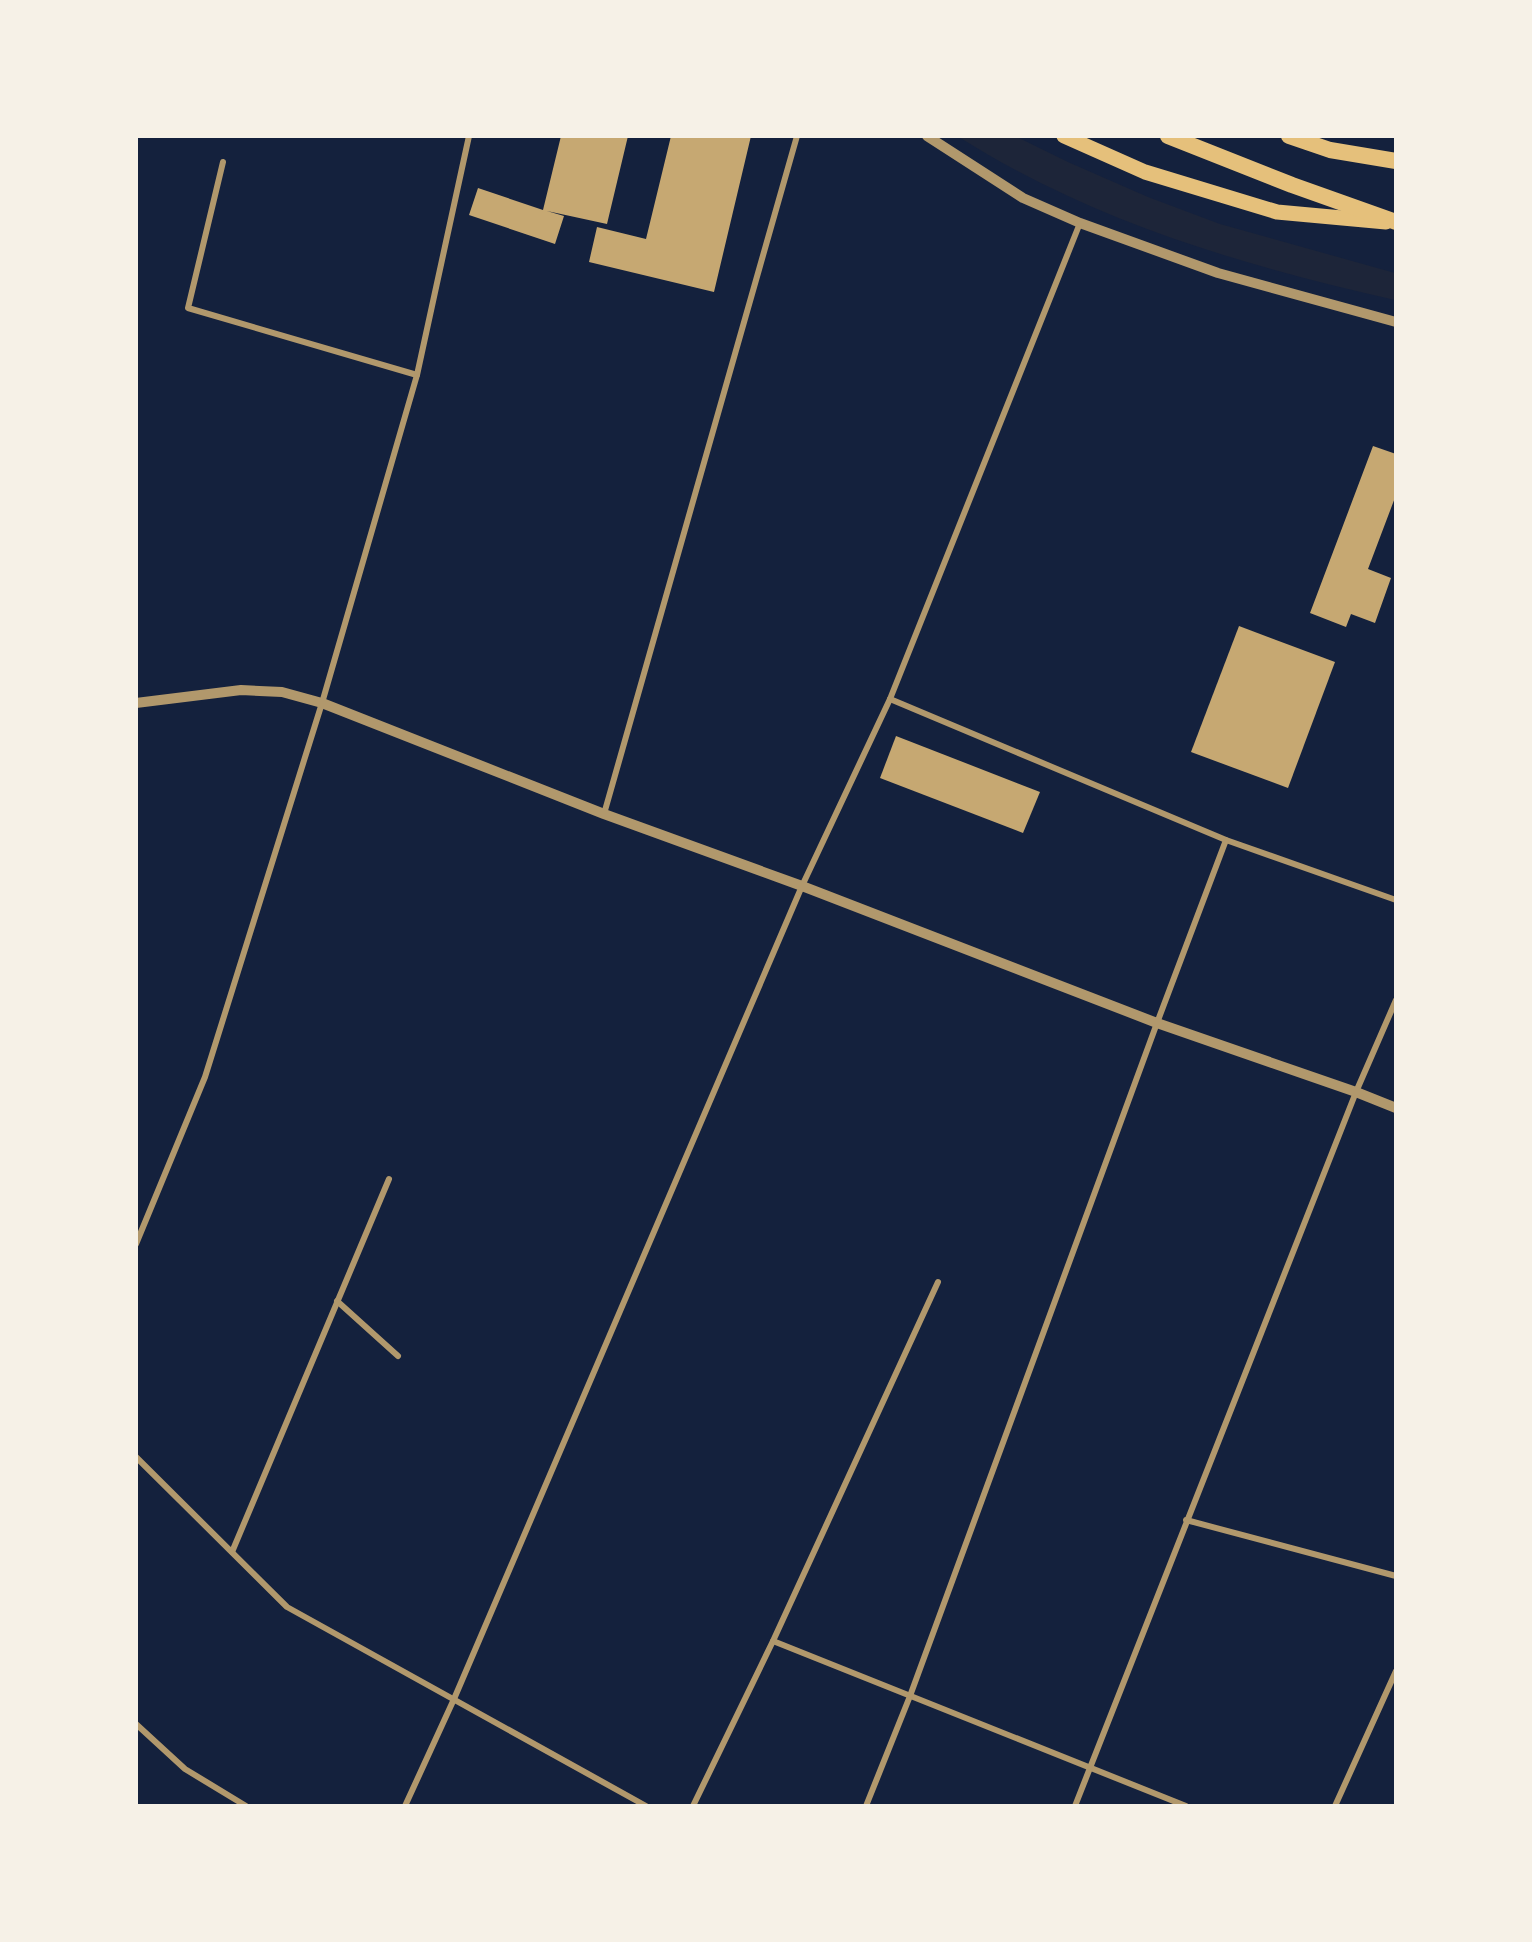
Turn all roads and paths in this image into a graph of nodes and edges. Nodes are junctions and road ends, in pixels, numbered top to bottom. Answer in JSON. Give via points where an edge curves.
{"nodes":[{"id":1,"x":469,"y":136,"type":"edge"},
{"id":2,"x":797,"y":136,"type":"edge"},
{"id":3,"x":927,"y":136,"type":"edge"},
{"id":4,"x":1064,"y":136,"type":"edge"},
{"id":5,"x":1168,"y":136,"type":"edge"},
{"id":6,"x":1288,"y":136,"type":"edge"},
{"id":7,"x":224,"y":162,"type":"dead end"},
{"id":8,"x":1395,"y":162,"type":"edge"},
{"id":9,"x":1080,"y":223,"type":"junction"},
{"id":10,"x":1395,"y":223,"type":"edge"},
{"id":11,"x":1395,"y":322,"type":"edge"},
{"id":12,"x":417,"y":375,"type":"junction"},
{"id":13,"x":890,"y":699,"type":"junction"},
{"id":14,"x":136,"y":703,"type":"edge"},
{"id":15,"x":322,"y":703,"type":"junction"},
{"id":16,"x":604,"y":814,"type":"junction"},
{"id":17,"x":1226,"y":840,"type":"junction"},
{"id":18,"x":802,"y":886,"type":"junction"},
{"id":19,"x":1395,"y":900,"type":"edge"},
{"id":20,"x":1395,"y":1000,"type":"edge"},
{"id":21,"x":1157,"y":1023,"type":"junction"},
{"id":22,"x":1356,"y":1092,"type":"junction"},
{"id":23,"x":1395,"y":1108,"type":"edge"},
{"id":24,"x":389,"y":1179,"type":"dead end"},
{"id":25,"x":136,"y":1244,"type":"edge"},
{"id":26,"x":938,"y":1282,"type":"dead end"},
{"id":27,"x":337,"y":1301,"type":"junction"},
{"id":28,"x":398,"y":1356,"type":"dead end"},
{"id":29,"x":136,"y":1457,"type":"edge"},
{"id":30,"x":1186,"y":1520,"type":"junction"},
{"id":31,"x":232,"y":1552,"type":"junction"},
{"id":32,"x":1395,"y":1576,"type":"edge"},
{"id":33,"x":773,"y":1641,"type":"junction"},
{"id":34,"x":1395,"y":1671,"type":"edge"},
{"id":35,"x":910,"y":1696,"type":"junction"},
{"id":36,"x":454,"y":1699,"type":"junction"},
{"id":37,"x":136,"y":1724,"type":"edge"},
{"id":38,"x":1090,"y":1767,"type":"junction"},
{"id":39,"x":246,"y":1806,"type":"edge"},
{"id":40,"x":405,"y":1806,"type":"edge"},
{"id":41,"x":646,"y":1806,"type":"edge"},
{"id":42,"x":693,"y":1806,"type":"edge"},
{"id":43,"x":866,"y":1806,"type":"edge"},
{"id":44,"x":1075,"y":1806,"type":"edge"},
{"id":45,"x":1186,"y":1806,"type":"edge"},
{"id":46,"x":1335,"y":1806,"type":"edge"}],
"edges":[{"from":1,"to":12,"type":"street"},
{"from":2,"to":16,"type":"street"},
{"from":3,"to":9,"type":"street","via":[[1023,198]]},
{"from":4,"to":10,"type":"main road","via":[[1145,172],[1277,212]]},
{"from":5,"to":10,"type":"highway"},
{"from":6,"to":8,"type":"highway","via":[[1330,150]]},
{"from":7,"to":12,"type":"street","via":[[188,308]]},
{"from":9,"to":11,"type":"street","via":[[1218,273]]},
{"from":9,"to":13,"type":"street"},
{"from":12,"to":15,"type":"street"},
{"from":13,"to":17,"type":"street"},
{"from":13,"to":18,"type":"street"},
{"from":14,"to":15,"type":"street","via":[[241,690],[282,692]]},
{"from":15,"to":16,"type":"street"},
{"from":15,"to":25,"type":"street","via":[[205,1077]]},
{"from":16,"to":18,"type":"street"},
{"from":17,"to":19,"type":"street"},
{"from":17,"to":21,"type":"street"},
{"from":18,"to":21,"type":"street"},
{"from":18,"to":36,"type":"street"},
{"from":20,"to":22,"type":"street"},
{"from":21,"to":22,"type":"street"},
{"from":21,"to":35,"type":"street"},
{"from":22,"to":23,"type":"street"},
{"from":22,"to":30,"type":"street"},
{"from":24,"to":27,"type":"street"},
{"from":26,"to":33,"type":"street"},
{"from":27,"to":28,"type":"street"},
{"from":27,"to":31,"type":"street"},
{"from":29,"to":31,"type":"street"},
{"from":30,"to":32,"type":"street"},
{"from":30,"to":38,"type":"street"},
{"from":31,"to":36,"type":"street","via":[[287,1607]]},
{"from":33,"to":35,"type":"street"},
{"from":33,"to":42,"type":"street"},
{"from":34,"to":46,"type":"street"},
{"from":35,"to":38,"type":"street"},
{"from":35,"to":43,"type":"street"},
{"from":36,"to":40,"type":"street"},
{"from":36,"to":41,"type":"street"},
{"from":37,"to":39,"type":"street","via":[[185,1769]]},
{"from":38,"to":44,"type":"street"},
{"from":38,"to":45,"type":"street"}]}
